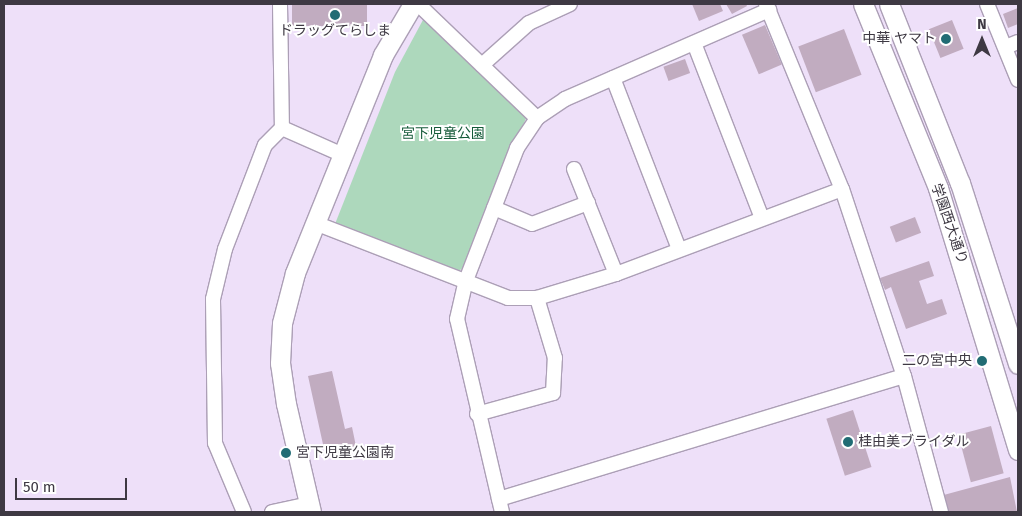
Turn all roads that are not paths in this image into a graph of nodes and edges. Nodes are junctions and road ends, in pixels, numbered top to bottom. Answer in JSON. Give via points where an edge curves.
{"nodes":[{"id":1,"x":280,"y":4,"type":"edge"},
{"id":2,"x":413,"y":4,"type":"edge"},
{"id":3,"x":418,"y":4,"type":"edge"},
{"id":4,"x":570,"y":4,"type":"edge"},
{"id":5,"x":863,"y":4,"type":"edge"},
{"id":6,"x":889,"y":4,"type":"edge"},
{"id":7,"x":987,"y":4,"type":"edge"},
{"id":8,"x":767,"y":7,"type":"edge"},
{"id":9,"x":694,"y":42,"type":"junction"},
{"id":10,"x":1012,"y":44,"type":"edge"},
{"id":11,"x":482,"y":65,"type":"junction"},
{"id":12,"x":613,"y":78,"type":"junction"},
{"id":13,"x":1018,"y":80,"type":"edge"},
{"id":14,"x":537,"y":118,"type":"junction"},
{"id":15,"x":282,"y":128,"type":"junction"},
{"id":16,"x":343,"y":155,"type":"junction"},
{"id":17,"x":574,"y":169,"type":"dead end"},
{"id":18,"x":842,"y":188,"type":"junction"},
{"id":19,"x":588,"y":203,"type":"junction"},
{"id":20,"x":494,"y":208,"type":"junction"},
{"id":21,"x":762,"y":218,"type":"junction"},
{"id":22,"x":315,"y":223,"type":"junction"},
{"id":23,"x":679,"y":249,"type":"junction"},
{"id":24,"x":616,"y":274,"type":"junction"},
{"id":25,"x":465,"y":283,"type":"junction"},
{"id":26,"x":537,"y":298,"type":"junction"},
{"id":27,"x":1018,"y":364,"type":"edge"},
{"id":28,"x":904,"y":376,"type":"junction"},
{"id":29,"x":477,"y":414,"type":"junction"},
{"id":30,"x":1018,"y":450,"type":"edge"},
{"id":31,"x":500,"y":506,"type":"edge"},
{"id":32,"x":310,"y":508,"type":"edge"},
{"id":33,"x":244,"y":512,"type":"edge"},
{"id":34,"x":272,"y":512,"type":"edge"},
{"id":35,"x":941,"y":512,"type":"edge"}],
"edges":[{"from":1,"to":15,"type":"street"},
{"from":2,"to":16,"type":"main road","via":[[383,55]]},
{"from":3,"to":11,"type":"street"},
{"from":4,"to":11,"type":"street","via":[[530,23]]},
{"from":5,"to":30,"type":"main road","name":"学園西大通り","via":[[938,188]]},
{"from":6,"to":27,"type":"main road","name":"学園西大通り","via":[[960,182]]},
{"from":7,"to":10,"type":"street"},
{"from":8,"to":9,"type":"street"},
{"from":8,"to":18,"type":"street"},
{"from":9,"to":12,"type":"street"},
{"from":9,"to":21,"type":"street"},
{"from":10,"to":13,"type":"street"},
{"from":11,"to":14,"type":"street"},
{"from":12,"to":14,"type":"street","via":[[564,99]]},
{"from":12,"to":23,"type":"street"},
{"from":14,"to":20,"type":"street","via":[[518,148]]},
{"from":15,"to":16,"type":"street"},
{"from":15,"to":33,"type":"street","via":[[265,145],[225,249],[213,299],[215,443]]},
{"from":16,"to":22,"type":"main road"},
{"from":17,"to":19,"type":"street"},
{"from":18,"to":21,"type":"street"},
{"from":18,"to":28,"type":"street"},
{"from":19,"to":20,"type":"street","via":[[532,224]]},
{"from":19,"to":24,"type":"street"},
{"from":20,"to":25,"type":"street"},
{"from":21,"to":23,"type":"street"},
{"from":22,"to":25,"type":"street"},
{"from":22,"to":32,"type":"main road","via":[[288,298],[280,343],[286,404]]},
{"from":23,"to":24,"type":"street"},
{"from":24,"to":26,"type":"street"},
{"from":25,"to":26,"type":"street","via":[[508,298]]},
{"from":25,"to":29,"type":"street","via":[[457,333]]},
{"from":26,"to":29,"type":"street","via":[[555,358],[553,393]]},
{"from":28,"to":31,"type":"street"},
{"from":28,"to":35,"type":"street"},
{"from":29,"to":31,"type":"street"},
{"from":32,"to":34,"type":"street"}]}
